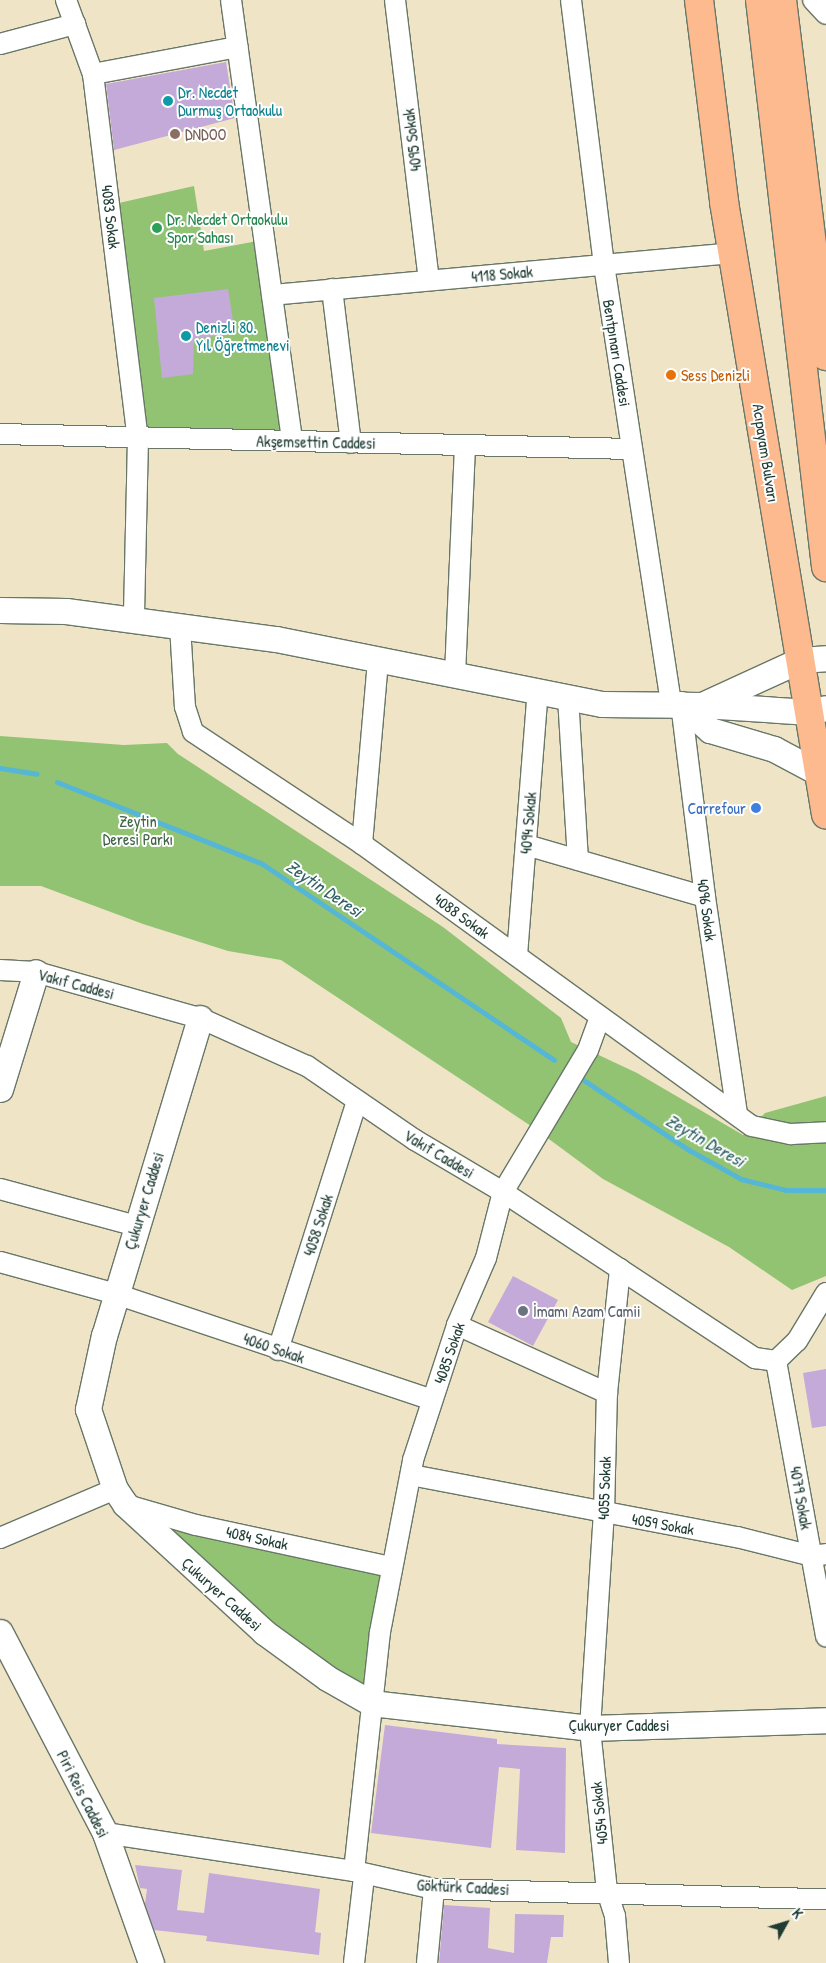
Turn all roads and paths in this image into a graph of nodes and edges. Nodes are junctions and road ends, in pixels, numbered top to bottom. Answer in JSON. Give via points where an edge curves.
{"nodes":[{"id":1,"x":66,"y":0,"type":"edge"},
{"id":2,"x":231,"y":0,"type":"edge"},
{"id":3,"x":395,"y":0,"type":"edge"},
{"id":4,"x":571,"y":0,"type":"edge"},
{"id":5,"x":699,"y":0,"type":"edge"},
{"id":6,"x":760,"y":0,"type":"edge"},
{"id":7,"x":782,"y":0,"type":"edge"},
{"id":8,"x":813,"y":0,"type":"edge"},
{"id":9,"x":826,"y":14,"type":"edge"},
{"id":10,"x":75,"y":24,"type":"junction"},
{"id":11,"x":0,"y":44,"type":"edge"},
{"id":12,"x":237,"y":47,"type":"junction"},
{"id":13,"x":93,"y":74,"type":"junction"},
{"id":14,"x":733,"y":253,"type":"junction"},
{"id":15,"x":604,"y":265,"type":"junction"},
{"id":16,"x":429,"y":280,"type":"junction"},
{"id":17,"x":332,"y":289,"type":"junction"},
{"id":18,"x":272,"y":295,"type":"junction"},
{"id":19,"x":826,"y":356,"type":"edge"},
{"id":20,"x":0,"y":434,"type":"edge"},
{"id":21,"x":138,"y":438,"type":"junction"},
{"id":22,"x":292,"y":441,"type":"junction"},
{"id":23,"x":351,"y":443,"type":"junction"},
{"id":24,"x":464,"y":446,"type":"junction"},
{"id":25,"x":632,"y":450,"type":"junction"},
{"id":26,"x":826,"y":500,"type":"edge"},
{"id":27,"x":826,"y":565,"type":"edge"},
{"id":28,"x":0,"y":610,"type":"edge"},
{"id":29,"x":134,"y":620,"type":"junction"},
{"id":30,"x":180,"y":626,"type":"junction"},
{"id":31,"x":813,"y":659,"type":"edge"},
{"id":32,"x":378,"y":660,"type":"junction"},
{"id":33,"x":455,"y":674,"type":"junction"},
{"id":34,"x":538,"y":691,"type":"junction"},
{"id":35,"x":568,"y":697,"type":"junction"},
{"id":36,"x":685,"y":704,"type":"junction"},
{"id":37,"x":818,"y":710,"type":"edge"},
{"id":38,"x":819,"y":773,"type":"junction"},
{"id":39,"x":826,"y":815,"type":"edge"},
{"id":40,"x":362,"y":844,"type":"junction"},
{"id":41,"x":526,"y":845,"type":"junction"},
{"id":42,"x":578,"y":860,"type":"junction"},
{"id":43,"x":705,"y":897,"type":"junction"},
{"id":44,"x":517,"y":955,"type":"junction"},
{"id":45,"x":0,"y":970,"type":"edge"},
{"id":46,"x":36,"y":972,"type":"junction"},
{"id":47,"x":600,"y":1017,"type":"junction"},
{"id":48,"x":200,"y":1018,"type":"junction"},
{"id":49,"x":0,"y":1089,"type":"edge"},
{"id":50,"x":357,"y":1101,"type":"junction"},
{"id":51,"x":737,"y":1115,"type":"junction"},
{"id":52,"x":826,"y":1132,"type":"edge"},
{"id":53,"x":0,"y":1189,"type":"edge"},
{"id":54,"x":502,"y":1192,"type":"junction"},
{"id":55,"x":136,"y":1226,"type":"junction"},
{"id":56,"x":0,"y":1262,"type":"edge"},
{"id":57,"x":620,"y":1269,"type":"junction"},
{"id":58,"x":826,"y":1293,"type":"edge"},
{"id":59,"x":116,"y":1294,"type":"junction"},
{"id":60,"x":457,"y":1325,"type":"junction"},
{"id":61,"x":278,"y":1350,"type":"junction"},
{"id":62,"x":776,"y":1361,"type":"junction"},
{"id":63,"x":607,"y":1393,"type":"junction"},
{"id":64,"x":432,"y":1400,"type":"junction"},
{"id":65,"x":410,"y":1475,"type":"junction"},
{"id":66,"x":120,"y":1497,"type":"junction"},
{"id":67,"x":604,"y":1513,"type":"junction"},
{"id":68,"x":0,"y":1538,"type":"edge"},
{"id":69,"x":819,"y":1555,"type":"edge"},
{"id":70,"x":390,"y":1567,"type":"junction"},
{"id":71,"x":0,"y":1632,"type":"edge"},
{"id":72,"x":826,"y":1636,"type":"edge"},
{"id":73,"x":371,"y":1708,"type":"junction"},
{"id":74,"x":591,"y":1718,"type":"junction"},
{"id":75,"x":826,"y":1720,"type":"edge"},
{"id":76,"x":105,"y":1833,"type":"junction"},
{"id":77,"x":359,"y":1874,"type":"junction"},
{"id":78,"x":434,"y":1888,"type":"junction"},
{"id":79,"x":607,"y":1891,"type":"junction"},
{"id":80,"x":826,"y":1899,"type":"edge"},
{"id":81,"x":151,"y":1963,"type":"edge"},
{"id":82,"x":354,"y":1963,"type":"edge"},
{"id":83,"x":427,"y":1963,"type":"edge"},
{"id":84,"x":619,"y":1963,"type":"edge"}],
"edges":[{"from":1,"to":10,"type":"street","name":"4083 Sokak"},
{"from":2,"to":12,"type":"street"},
{"from":3,"to":16,"type":"street","name":"4095 Sokak"},
{"from":4,"to":15,"type":"street","name":"Bentpınarı Caddesi"},
{"from":5,"to":14,"type":"main road","name":"Acıpayam Bulvarı"},
{"from":6,"to":27,"type":"main road"},
{"from":7,"to":19,"type":"main road"},
{"from":8,"to":9,"type":"street"},
{"from":10,"to":11,"type":"street"},
{"from":10,"to":13,"type":"street","name":"4083 Sokak"},
{"from":12,"to":13,"type":"street"},
{"from":12,"to":18,"type":"street"},
{"from":13,"to":21,"type":"street","name":"4083 Sokak"},
{"from":14,"to":15,"type":"street","name":"4118 Sokak"},
{"from":14,"to":31,"type":"main road","name":"Acıpayam Bulvarı"},
{"from":15,"to":16,"type":"street","name":"4118 Sokak"},
{"from":15,"to":25,"type":"street","name":"Bentpınarı Caddesi"},
{"from":16,"to":17,"type":"street","name":"4118 Sokak"},
{"from":17,"to":18,"type":"street","name":"4118 Sokak"},
{"from":17,"to":23,"type":"street"},
{"from":18,"to":22,"type":"street"},
{"from":20,"to":21,"type":"street","name":"Akşemsettin Caddesi"},
{"from":21,"to":22,"type":"street","name":"Akşemsettin Caddesi"},
{"from":21,"to":29,"type":"street","name":"4083 Sokak"},
{"from":22,"to":23,"type":"street","name":"Akşemsettin Caddesi"},
{"from":23,"to":24,"type":"street","name":"Akşemsettin Caddesi"},
{"from":24,"to":25,"type":"street","name":"Akşemsettin Caddesi"},
{"from":24,"to":33,"type":"street"},
{"from":25,"to":36,"type":"street","name":"Bentpınarı Caddesi"},
{"from":26,"to":27,"type":"main road"},
{"from":28,"to":29,"type":"street","via":[[66,611]]},
{"from":29,"to":30,"type":"street"},
{"from":30,"to":32,"type":"street","via":[[276,639]]},
{"from":30,"to":40,"type":"street","name":"4088 Sokak","via":[[185,707],[193,732]]},
{"from":31,"to":36,"type":"street"},
{"from":31,"to":37,"type":"main road","name":"Acıpayam Bulvarı"},
{"from":32,"to":33,"type":"street"},
{"from":32,"to":40,"type":"street"},
{"from":33,"to":34,"type":"street"},
{"from":34,"to":35,"type":"street"},
{"from":34,"to":41,"type":"street","name":"4094 Sokak"},
{"from":35,"to":36,"type":"street","via":[[602,704]]},
{"from":35,"to":42,"type":"street"},
{"from":36,"to":37,"type":"street"},
{"from":36,"to":38,"type":"street","via":[[710,730],[774,749]]},
{"from":36,"to":43,"type":"street","name":"4096 Sokak"},
{"from":37,"to":38,"type":"main road","name":"Acıpayam Bulvarı"},
{"from":38,"to":39,"type":"main road","name":"Acıpayam Bulvarı"},
{"from":40,"to":44,"type":"street","name":"4088 Sokak"},
{"from":41,"to":42,"type":"street"},
{"from":41,"to":44,"type":"street","name":"4094 Sokak"},
{"from":42,"to":43,"type":"street"},
{"from":43,"to":51,"type":"street","name":"4096 Sokak"},
{"from":44,"to":47,"type":"street","name":"4088 Sokak"},
{"from":45,"to":46,"type":"street","name":"Vakıf Caddesi"},
{"from":46,"to":48,"type":"street","name":"Vakıf Caddesi"},
{"from":46,"to":49,"type":"street"},
{"from":47,"to":51,"type":"street","name":"4088 Sokak"},
{"from":47,"to":54,"type":"street","name":"4085 Sokak","via":[[588,1050]]},
{"from":48,"to":50,"type":"street","name":"Vakıf Caddesi","via":[[307,1066]]},
{"from":48,"to":55,"type":"street","name":"Çukuryer Caddesi"},
{"from":50,"to":54,"type":"street","name":"Vakıf Caddesi"},
{"from":50,"to":61,"type":"street","name":"4058 Sokak"},
{"from":51,"to":52,"type":"street","name":"4088 Sokak","via":[[752,1126],[792,1134]]},
{"from":53,"to":55,"type":"street"},
{"from":54,"to":57,"type":"street","name":"Vakıf Caddesi"},
{"from":54,"to":60,"type":"street","name":"4085 Sokak","via":[[486,1258]]},
{"from":55,"to":59,"type":"street","name":"Çukuryer Caddesi"},
{"from":56,"to":59,"type":"street","name":"4060 Sokak"},
{"from":57,"to":62,"type":"street","name":"Vakıf Caddesi","via":[[755,1358]]},
{"from":57,"to":63,"type":"street","name":"4055 Sokak"},
{"from":58,"to":62,"type":"street","via":[[797,1341]]},
{"from":59,"to":61,"type":"street","name":"4060 Sokak"},
{"from":59,"to":66,"type":"street","name":"Çukuryer Caddesi","via":[[88,1409]]},
{"from":60,"to":63,"type":"street"},
{"from":60,"to":64,"type":"street","name":"4085 Sokak"},
{"from":61,"to":64,"type":"street","name":"4060 Sokak"},
{"from":62,"to":69,"type":"street","name":"4079 Sokak"},
{"from":63,"to":67,"type":"street","name":"4055 Sokak"},
{"from":64,"to":65,"type":"street","name":"4085 Sokak"},
{"from":65,"to":67,"type":"street","name":"4059 Sokak"},
{"from":65,"to":70,"type":"street","name":"4085 Sokak"},
{"from":66,"to":68,"type":"street"},
{"from":66,"to":70,"type":"street","name":"4084 Sokak","via":[[196,1525]]},
{"from":66,"to":73,"type":"street","name":"Çukuryer Caddesi","via":[[264,1632]]},
{"from":67,"to":69,"type":"street","name":"4059 Sokak"},
{"from":67,"to":74,"type":"street","name":"4055 Sokak"},
{"from":69,"to":72,"type":"street","name":"4079 Sokak"},
{"from":70,"to":73,"type":"street","name":"4085 Sokak"},
{"from":71,"to":76,"type":"street","name":"Piri Reis Caddesi"},
{"from":73,"to":74,"type":"street","name":"Çukuryer Caddesi"},
{"from":73,"to":77,"type":"street","name":"4085 Sokak"},
{"from":74,"to":75,"type":"street","name":"Çukuryer Caddesi"},
{"from":74,"to":79,"type":"street","name":"4054 Sokak"},
{"from":76,"to":77,"type":"street","name":"Göktürk Caddesi"},
{"from":76,"to":81,"type":"street","name":"Piri Reis Caddesi"},
{"from":77,"to":78,"type":"street","name":"Göktürk Caddesi"},
{"from":77,"to":82,"type":"street","name":"4085 Sokak"},
{"from":78,"to":79,"type":"street","name":"Göktürk Caddesi"},
{"from":78,"to":83,"type":"street"},
{"from":79,"to":80,"type":"street","name":"Göktürk Caddesi"},
{"from":79,"to":84,"type":"street","name":"4054 Sokak","via":[[615,1916]]}]}
